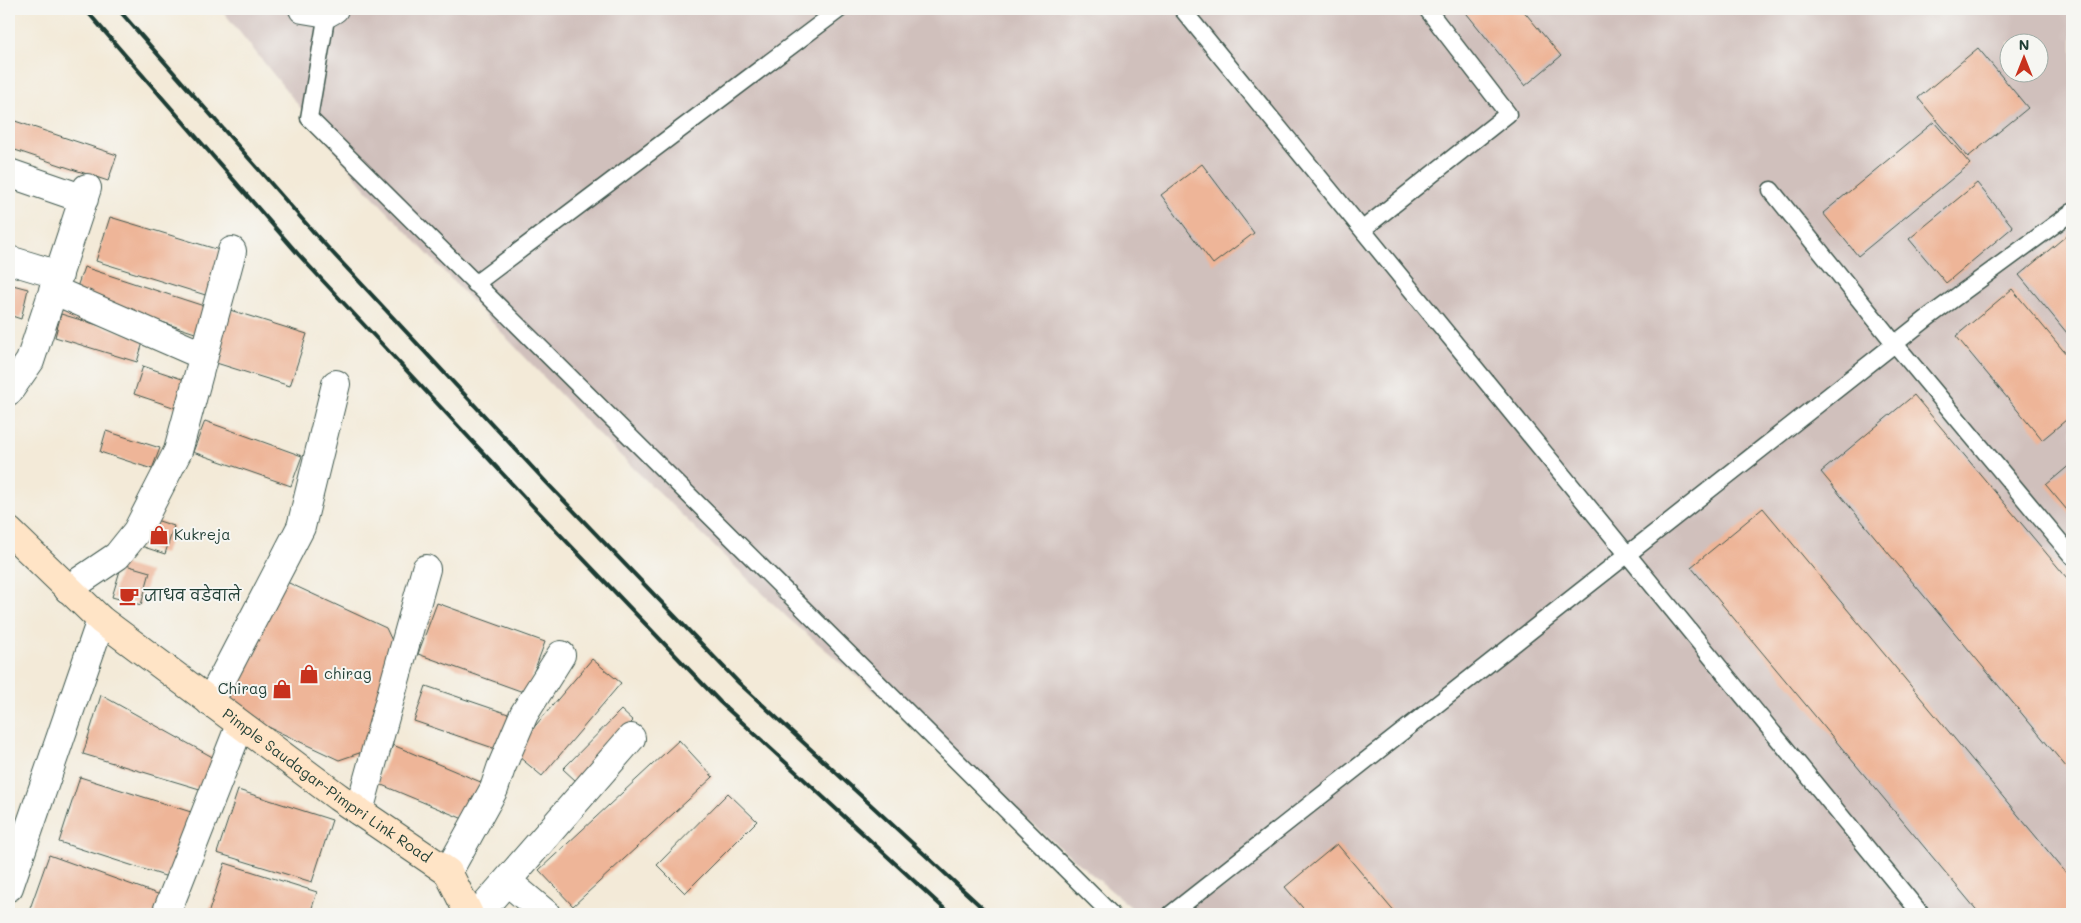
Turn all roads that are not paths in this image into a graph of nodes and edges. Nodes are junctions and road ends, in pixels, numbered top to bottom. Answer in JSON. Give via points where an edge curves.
{"nodes":[{"id":1,"x":840,"y":9,"type":"edge"},
{"id":2,"x":1182,"y":9,"type":"edge"},
{"id":3,"x":1427,"y":9,"type":"edge"},
{"id":4,"x":321,"y":10,"type":"edge"},
{"id":5,"x":9,"y":172,"type":"edge"},
{"id":6,"x":1771,"y":190,"type":"dead end"},
{"id":7,"x":2072,"y":212,"type":"edge"},
{"id":8,"x":1362,"y":229,"type":"junction"},
{"id":9,"x":232,"y":251,"type":"dead end"},
{"id":10,"x":9,"y":260,"type":"edge"},
{"id":11,"x":56,"y":282,"type":"junction"},
{"id":12,"x":475,"y":284,"type":"junction"},
{"id":13,"x":1895,"y":344,"type":"junction"},
{"id":14,"x":204,"y":356,"type":"junction"},
{"id":15,"x":336,"y":384,"type":"dead end"},
{"id":16,"x":9,"y":391,"type":"edge"},
{"id":17,"x":9,"y":530,"type":"edge"},
{"id":18,"x":1628,"y":554,"type":"junction"},
{"id":19,"x":2072,"y":556,"type":"edge"},
{"id":20,"x":426,"y":569,"type":"dead end"},
{"id":21,"x":68,"y":589,"type":"junction"},
{"id":22,"x":101,"y":620,"type":"junction"},
{"id":23,"x":561,"y":655,"type":"dead end"},
{"id":24,"x":210,"y":702,"type":"junction"},
{"id":25,"x":240,"y":725,"type":"junction"},
{"id":26,"x":631,"y":738,"type":"dead end"},
{"id":27,"x":359,"y":811,"type":"junction"},
{"id":28,"x":448,"y":872,"type":"junction"},
{"id":29,"x":508,"y":882,"type":"junction"},
{"id":30,"x":9,"y":887,"type":"edge"},
{"id":31,"x":166,"y":914,"type":"edge"},
{"id":32,"x":469,"y":914,"type":"edge"},
{"id":33,"x":478,"y":914,"type":"edge"},
{"id":34,"x":546,"y":914,"type":"edge"},
{"id":35,"x":1111,"y":914,"type":"edge"},
{"id":36,"x":1171,"y":914,"type":"edge"},
{"id":37,"x":1921,"y":914,"type":"edge"}],
"edges":[{"from":1,"to":12,"type":"lane"},
{"from":2,"to":8,"type":"lane"},
{"from":3,"to":8,"type":"lane","via":[[1508,114]]},
{"from":4,"to":12,"type":"lane","via":[[309,118]]},
{"from":5,"to":11,"type":"street","via":[[85,193]]},
{"from":6,"to":13,"type":"lane"},
{"from":7,"to":13,"type":"lane"},
{"from":8,"to":18,"type":"lane"},
{"from":9,"to":14,"type":"street"},
{"from":10,"to":11,"type":"street"},
{"from":11,"to":14,"type":"street"},
{"from":11,"to":16,"type":"street","via":[[30,361]]},
{"from":12,"to":35,"type":"lane"},
{"from":13,"to":18,"type":"lane"},
{"from":13,"to":19,"type":"lane"},
{"from":14,"to":21,"type":"street","via":[[178,451],[137,531],[117,556]]},
{"from":15,"to":24,"type":"street","via":[[301,527]]},
{"from":17,"to":21,"type":"street","name":"Pimple Saudagar-Pimpri Link Road"},
{"from":18,"to":36,"type":"lane"},
{"from":18,"to":37,"type":"lane"},
{"from":20,"to":27,"type":"street"},
{"from":21,"to":22,"type":"street","name":"Pimple Saudagar-Pimpri Link Road"},
{"from":22,"to":24,"type":"street","name":"Pimple Saudagar-Pimpri Link Road"},
{"from":22,"to":30,"type":"street"},
{"from":23,"to":28,"type":"street","via":[[524,714],[494,789]]},
{"from":24,"to":25,"type":"street","name":"Pimple Saudagar-Pimpri Link Road"},
{"from":25,"to":27,"type":"street","name":"Pimple Saudagar-Pimpri Link Road"},
{"from":25,"to":31,"type":"street"},
{"from":26,"to":29,"type":"street"},
{"from":27,"to":28,"type":"street","name":"Pimple Saudagar-Pimpri Link Road"},
{"from":28,"to":32,"type":"street","name":"Pimple Saudagar-Pimpri Link Road"},
{"from":29,"to":33,"type":"street"},
{"from":29,"to":34,"type":"street"}]}
